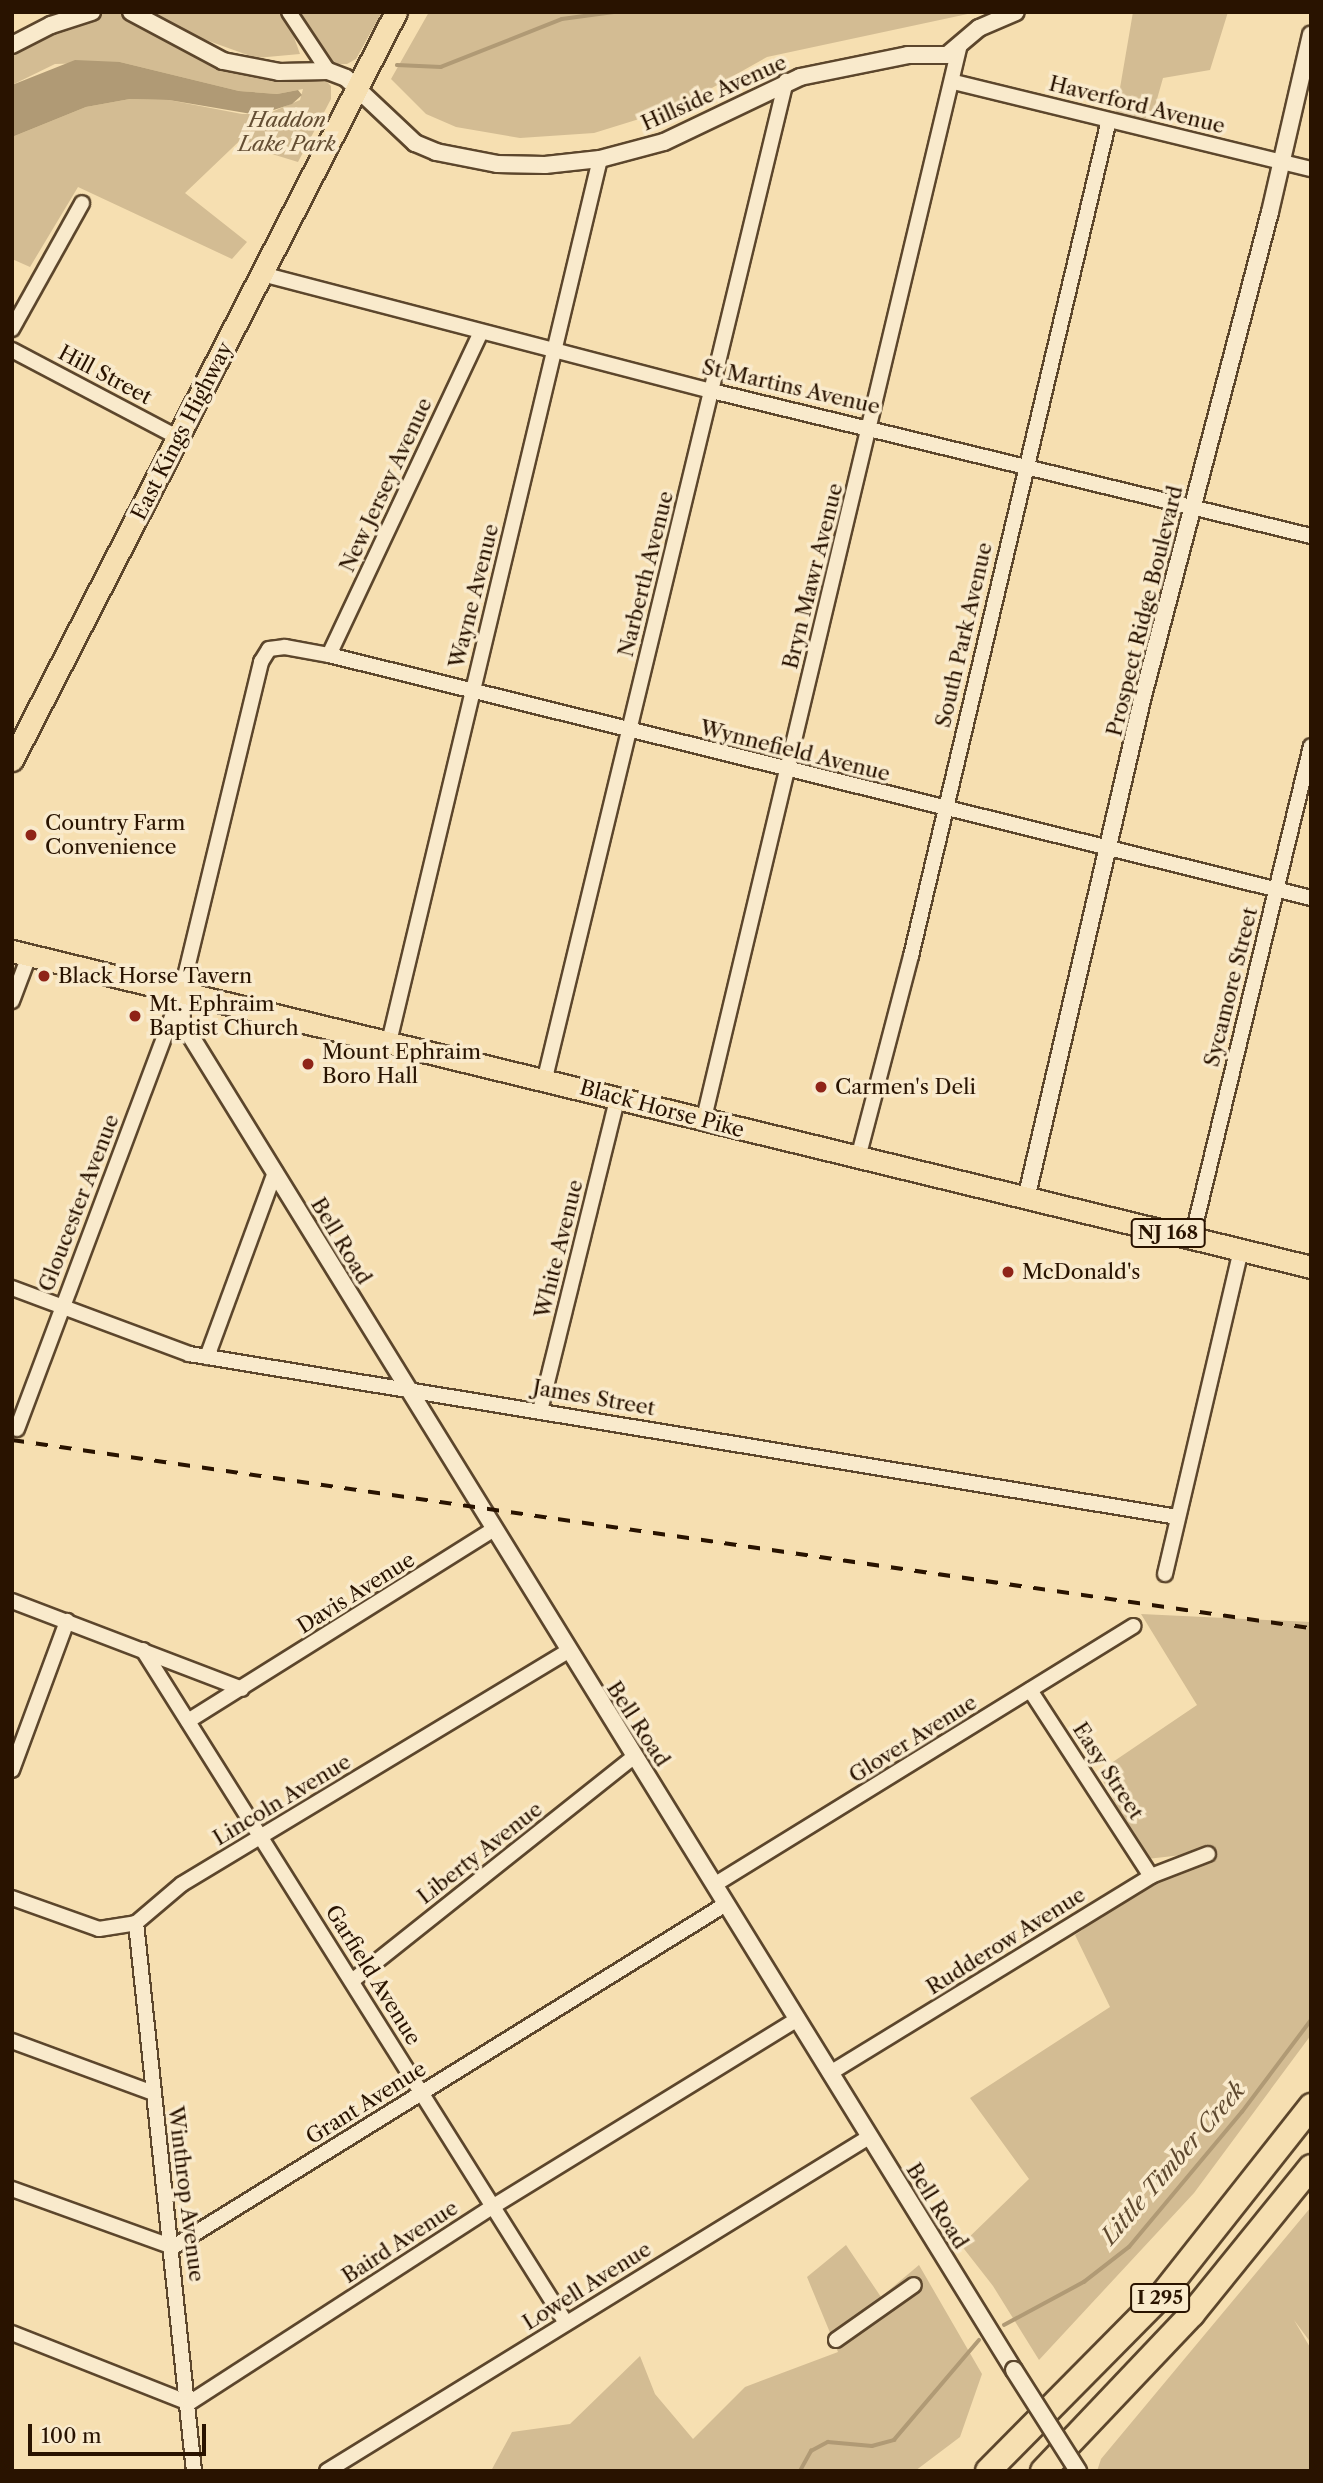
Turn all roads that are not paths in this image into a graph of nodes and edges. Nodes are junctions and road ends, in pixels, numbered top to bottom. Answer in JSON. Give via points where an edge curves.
{"nodes":[{"id":1,"x":92,"y":12,"type":"edge"},
{"id":2,"x":131,"y":12,"type":"edge"},
{"id":3,"x":289,"y":12,"type":"edge"},
{"id":4,"x":396,"y":12,"type":"edge"},
{"id":5,"x":1016,"y":12,"type":"edge"},
{"id":6,"x":50,"y":18,"type":"edge"},
{"id":7,"x":1311,"y":35,"type":"edge"},
{"id":8,"x":960,"y":44,"type":"junction"},
{"id":9,"x":12,"y":45,"type":"edge"},
{"id":10,"x":328,"y":71,"type":"junction"},
{"id":11,"x":786,"y":80,"type":"junction"},
{"id":12,"x":954,"y":82,"type":"junction"},
{"id":13,"x":353,"y":94,"type":"junction"},
{"id":14,"x":1109,"y":120,"type":"junction"},
{"id":15,"x":600,"y":159,"type":"junction"},
{"id":16,"x":1282,"y":162,"type":"junction"},
{"id":17,"x":1311,"y":169,"type":"edge"},
{"id":18,"x":82,"y":203,"type":"dead end"},
{"id":19,"x":262,"y":274,"type":"junction"},
{"id":20,"x":12,"y":329,"type":"edge"},
{"id":21,"x":481,"y":331,"type":"junction"},
{"id":22,"x":555,"y":349,"type":"junction"},
{"id":23,"x":12,"y":350,"type":"edge"},
{"id":24,"x":712,"y":391,"type":"junction"},
{"id":25,"x":870,"y":427,"type":"junction"},
{"id":26,"x":179,"y":438,"type":"junction"},
{"id":27,"x":1027,"y":465,"type":"junction"},
{"id":28,"x":1192,"y":510,"type":"junction"},
{"id":29,"x":1311,"y":536,"type":"edge"},
{"id":30,"x":329,"y":655,"type":"junction"},
{"id":31,"x":472,"y":694,"type":"junction"},
{"id":32,"x":629,"y":731,"type":"junction"},
{"id":33,"x":1311,"y":746,"type":"edge"},
{"id":34,"x":12,"y":760,"type":"edge"},
{"id":35,"x":788,"y":771,"type":"junction"},
{"id":36,"x":945,"y":811,"type":"junction"},
{"id":37,"x":1107,"y":850,"type":"junction"},
{"id":38,"x":1276,"y":890,"type":"junction"},
{"id":39,"x":1311,"y":898,"type":"edge"},
{"id":40,"x":21,"y":953,"type":"edge"},
{"id":41,"x":181,"y":993,"type":"junction"},
{"id":42,"x":12,"y":1001,"type":"edge"},
{"id":43,"x":389,"y":1042,"type":"junction"},
{"id":44,"x":545,"y":1078,"type":"junction"},
{"id":45,"x":618,"y":1097,"type":"junction"},
{"id":46,"x":704,"y":1118,"type":"junction"},
{"id":47,"x":858,"y":1158,"type":"junction"},
{"id":48,"x":275,"y":1172,"type":"junction"},
{"id":49,"x":1026,"y":1199,"type":"junction"},
{"id":50,"x":1192,"y":1238,"type":"junction"},
{"id":51,"x":1241,"y":1251,"type":"junction"},
{"id":52,"x":1311,"y":1268,"type":"edge"},
{"id":53,"x":12,"y":1288,"type":"edge"},
{"id":54,"x":62,"y":1307,"type":"junction"},
{"id":55,"x":207,"y":1357,"type":"junction"},
{"id":56,"x":405,"y":1387,"type":"junction"},
{"id":57,"x":540,"y":1411,"type":"junction"},
{"id":58,"x":17,"y":1429,"type":"dead end"},
{"id":59,"x":1178,"y":1517,"type":"junction"},
{"id":60,"x":492,"y":1531,"type":"junction"},
{"id":61,"x":1165,"y":1574,"type":"dead end"},
{"id":62,"x":12,"y":1601,"type":"edge"},
{"id":63,"x":67,"y":1621,"type":"junction"},
{"id":64,"x":1134,"y":1626,"type":"dead end"},
{"id":65,"x":143,"y":1650,"type":"junction"},
{"id":66,"x":567,"y":1652,"type":"junction"},
{"id":67,"x":242,"y":1689,"type":"junction"},
{"id":68,"x":1030,"y":1690,"type":"junction"},
{"id":69,"x":188,"y":1721,"type":"junction"},
{"id":70,"x":15,"y":1754,"type":"edge"},
{"id":71,"x":634,"y":1757,"type":"junction"},
{"id":72,"x":12,"y":1770,"type":"edge"},
{"id":73,"x":262,"y":1837,"type":"junction"},
{"id":74,"x":1208,"y":1854,"type":"dead end"},
{"id":75,"x":1151,"y":1876,"type":"junction"},
{"id":76,"x":714,"y":1885,"type":"junction"},
{"id":77,"x":12,"y":1898,"type":"edge"},
{"id":78,"x":726,"y":1904,"type":"junction"},
{"id":79,"x":136,"y":1923,"type":"junction"},
{"id":80,"x":352,"y":1981,"type":"junction"},
{"id":81,"x":797,"y":2019,"type":"junction"},
{"id":82,"x":12,"y":2041,"type":"edge"},
{"id":83,"x":830,"y":2073,"type":"junction"},
{"id":84,"x":153,"y":2093,"type":"junction"},
{"id":85,"x":422,"y":2094,"type":"junction"},
{"id":86,"x":1311,"y":2106,"type":"edge"},
{"id":87,"x":869,"y":2137,"type":"junction"},
{"id":88,"x":1311,"y":2167,"type":"edge"},
{"id":89,"x":12,"y":2189,"type":"edge"},
{"id":90,"x":492,"y":2207,"type":"junction"},
{"id":91,"x":173,"y":2246,"type":"junction"},
{"id":92,"x":914,"y":2285,"type":"dead end"},
{"id":93,"x":566,"y":2323,"type":"junction"},
{"id":94,"x":12,"y":2333,"type":"edge"},
{"id":95,"x":836,"y":2340,"type":"dead end"},
{"id":96,"x":189,"y":2403,"type":"junction"},
{"id":97,"x":194,"y":2471,"type":"edge"},
{"id":98,"x":327,"y":2471,"type":"edge"},
{"id":99,"x":988,"y":2471,"type":"edge"},
{"id":100,"x":1043,"y":2471,"type":"edge"},
{"id":101,"x":1078,"y":2471,"type":"edge"}],
"edges":[{"from":1,"to":6,"type":"street"},
{"from":2,"to":10,"type":"street","via":[[223,61],[279,72]]},
{"from":3,"to":10,"type":"street"},
{"from":4,"to":13,"type":"main road","name":"East Kings Highway"},
{"from":5,"to":8,"type":"street","name":"Hillside Avenue","via":[[979,28]]},
{"from":6,"to":9,"type":"street"},
{"from":7,"to":16,"type":"street","name":"Prospect Ridge Boulevard"},
{"from":8,"to":11,"type":"street","name":"Hillside Avenue","via":[[947,55],[908,55]]},
{"from":8,"to":12,"type":"street","name":"Bryn Mawr Avenue"},
{"from":10,"to":13,"type":"street","name":"Hillside Avenue"},
{"from":11,"to":15,"type":"street","name":"Hillside Avenue","via":[[694,130]]},
{"from":11,"to":24,"type":"street","name":"Narberth Avenue"},
{"from":12,"to":14,"type":"street","name":"Haverford Avenue"},
{"from":12,"to":25,"type":"street","name":"Bryn Mawr Avenue"},
{"from":13,"to":15,"type":"street","name":"Hillside Avenue","via":[[415,143],[436,152],[497,164]]},
{"from":13,"to":19,"type":"main road","name":"East Kings Highway"},
{"from":14,"to":16,"type":"street","name":"Haverford Avenue"},
{"from":14,"to":27,"type":"street","name":"South Park Avenue"},
{"from":15,"to":22,"type":"street","name":"Wayne Avenue"},
{"from":16,"to":17,"type":"street","name":"Haverford Avenue"},
{"from":16,"to":28,"type":"street","name":"Prospect Ridge Boulevard"},
{"from":18,"to":20,"type":"street"},
{"from":19,"to":21,"type":"street","name":"St Martins Avenue"},
{"from":19,"to":26,"type":"main road","name":"East Kings Highway"},
{"from":21,"to":22,"type":"street","name":"St Martins Avenue"},
{"from":21,"to":30,"type":"street","name":"New Jersey Avenue"},
{"from":22,"to":24,"type":"street","name":"St Martins Avenue"},
{"from":22,"to":31,"type":"street","name":"Wayne Avenue"},
{"from":23,"to":26,"type":"street","name":"Hill Street"},
{"from":24,"to":25,"type":"street","name":"St Martins Avenue"},
{"from":24,"to":32,"type":"street","name":"Narberth Avenue"},
{"from":25,"to":27,"type":"street","name":"St Martins Avenue"},
{"from":25,"to":35,"type":"street","name":"Bryn Mawr Avenue"},
{"from":26,"to":34,"type":"main road","name":"East Kings Highway"},
{"from":27,"to":28,"type":"street","name":"St Martins Avenue"},
{"from":27,"to":36,"type":"street","name":"South Park Avenue"},
{"from":28,"to":29,"type":"street","name":"St Martins Avenue"},
{"from":28,"to":37,"type":"street","name":"Prospect Ridge Boulevard"},
{"from":30,"to":31,"type":"street","name":"Wynnefield Avenue"},
{"from":30,"to":41,"type":"street","name":"Wynnefield Avenue","via":[[285,647],[269,649],[261,662]]},
{"from":31,"to":32,"type":"street","name":"Wynnefield Avenue"},
{"from":31,"to":43,"type":"street","name":"Wayne Avenue"},
{"from":32,"to":35,"type":"street","name":"Wynnefield Avenue"},
{"from":32,"to":44,"type":"street","name":"Narberth Avenue"},
{"from":33,"to":38,"type":"street","name":"Sycamore Street"},
{"from":35,"to":36,"type":"street","name":"Wynnefield Avenue"},
{"from":35,"to":46,"type":"street","name":"Bryn Mawr Avenue"},
{"from":36,"to":37,"type":"street","name":"Wynnefield Avenue"},
{"from":36,"to":47,"type":"street","name":"South Park Avenue"},
{"from":37,"to":38,"type":"street","name":"Wynnefield Avenue"},
{"from":37,"to":49,"type":"street","name":"Prospect Ridge Boulevard"},
{"from":38,"to":39,"type":"street","name":"Wynnefield Avenue"},
{"from":38,"to":50,"type":"street","name":"Sycamore Street"},
{"from":40,"to":41,"type":"main road","name":"Black Horse Pike","number":"NJ 168"},
{"from":40,"to":42,"type":"street"},
{"from":41,"to":43,"type":"main road","name":"Black Horse Pike","number":"NJ 168"},
{"from":41,"to":48,"type":"street","name":"Bell Road","via":[[182,1022]]},
{"from":41,"to":54,"type":"street","name":"Gloucester Avenue"},
{"from":43,"to":44,"type":"main road","name":"Black Horse Pike","number":"NJ 168"},
{"from":44,"to":45,"type":"main road","name":"Black Horse Pike","number":"NJ 168"},
{"from":45,"to":46,"type":"main road","name":"Black Horse Pike","number":"NJ 168"},
{"from":45,"to":57,"type":"street","name":"White Avenue"},
{"from":46,"to":47,"type":"main road","name":"Black Horse Pike","number":"NJ 168"},
{"from":47,"to":49,"type":"main road","name":"Black Horse Pike","number":"NJ 168"},
{"from":48,"to":55,"type":"street"},
{"from":48,"to":56,"type":"street","name":"Bell Road"},
{"from":49,"to":50,"type":"main road","name":"Black Horse Pike","number":"NJ 168"},
{"from":50,"to":51,"type":"main road","name":"Black Horse Pike","number":"NJ 168"},
{"from":51,"to":52,"type":"main road","name":"Black Horse Pike","number":"NJ 168"},
{"from":51,"to":59,"type":"street"},
{"from":53,"to":54,"type":"street","name":"James Street"},
{"from":54,"to":55,"type":"street","name":"James Street"},
{"from":54,"to":58,"type":"street","name":"Gloucester Avenue"},
{"from":55,"to":56,"type":"street","name":"James Street"},
{"from":56,"to":57,"type":"street","name":"James Street"},
{"from":56,"to":60,"type":"street","name":"Bell Road"},
{"from":57,"to":59,"type":"street","name":"James Street"},
{"from":59,"to":61,"type":"street"},
{"from":60,"to":66,"type":"street","name":"Bell Road"},
{"from":60,"to":67,"type":"street","name":"Davis Avenue"},
{"from":62,"to":63,"type":"street"},
{"from":63,"to":65,"type":"street"},
{"from":63,"to":70,"type":"street"},
{"from":64,"to":68,"type":"street","name":"Glover Avenue"},
{"from":65,"to":67,"type":"street"},
{"from":65,"to":69,"type":"street","name":"Garfield Avenue"},
{"from":66,"to":71,"type":"street","name":"Bell Road"},
{"from":66,"to":73,"type":"street","name":"Lincoln Avenue"},
{"from":67,"to":69,"type":"street","name":"Davis Avenue"},
{"from":68,"to":75,"type":"street","name":"Easy Street"},
{"from":68,"to":76,"type":"street","name":"Glover Avenue"},
{"from":69,"to":73,"type":"street","name":"Garfield Avenue"},
{"from":70,"to":72,"type":"street"},
{"from":71,"to":76,"type":"street","name":"Bell Road"},
{"from":71,"to":80,"type":"street","name":"Liberty Avenue"},
{"from":73,"to":79,"type":"street","name":"Lincoln Avenue","via":[[182,1884]]},
{"from":73,"to":80,"type":"street","name":"Garfield Avenue"},
{"from":74,"to":75,"type":"street","name":"Rudderow Avenue"},
{"from":75,"to":83,"type":"street","name":"Rudderow Avenue"},
{"from":76,"to":78,"type":"street","name":"Bell Road"},
{"from":77,"to":79,"type":"street","via":[[99,1929]]},
{"from":78,"to":81,"type":"street","name":"Bell Road"},
{"from":78,"to":85,"type":"street","name":"Grant Avenue"},
{"from":79,"to":84,"type":"street","name":"Winthrop Avenue"},
{"from":80,"to":85,"type":"street","name":"Garfield Avenue"},
{"from":81,"to":83,"type":"street","name":"Bell Road"},
{"from":81,"to":90,"type":"street","name":"Baird Avenue"},
{"from":82,"to":84,"type":"street"},
{"from":83,"to":87,"type":"street","name":"Bell Road"},
{"from":84,"to":91,"type":"street","name":"Winthrop Avenue"},
{"from":85,"to":90,"type":"street","name":"Garfield Avenue"},
{"from":85,"to":91,"type":"street","name":"Grant Avenue"},
{"from":86,"to":99,"type":"highway","number":"I 295","via":[[1162,2295]]},
{"from":87,"to":93,"type":"street","name":"Lowell Avenue"},
{"from":87,"to":101,"type":"street","name":"Bell Road","bridge":true},
{"from":88,"to":100,"type":"highway","number":"I 295","via":[[1192,2314]]},
{"from":89,"to":91,"type":"street"},
{"from":90,"to":93,"type":"street","name":"Garfield Avenue"},
{"from":90,"to":96,"type":"street","name":"Baird Avenue"},
{"from":91,"to":96,"type":"street","name":"Winthrop Avenue"},
{"from":92,"to":95,"type":"street"},
{"from":93,"to":98,"type":"street","name":"Lowell Avenue"},
{"from":94,"to":96,"type":"street"},
{"from":96,"to":97,"type":"street","name":"Winthrop Avenue"}]}
